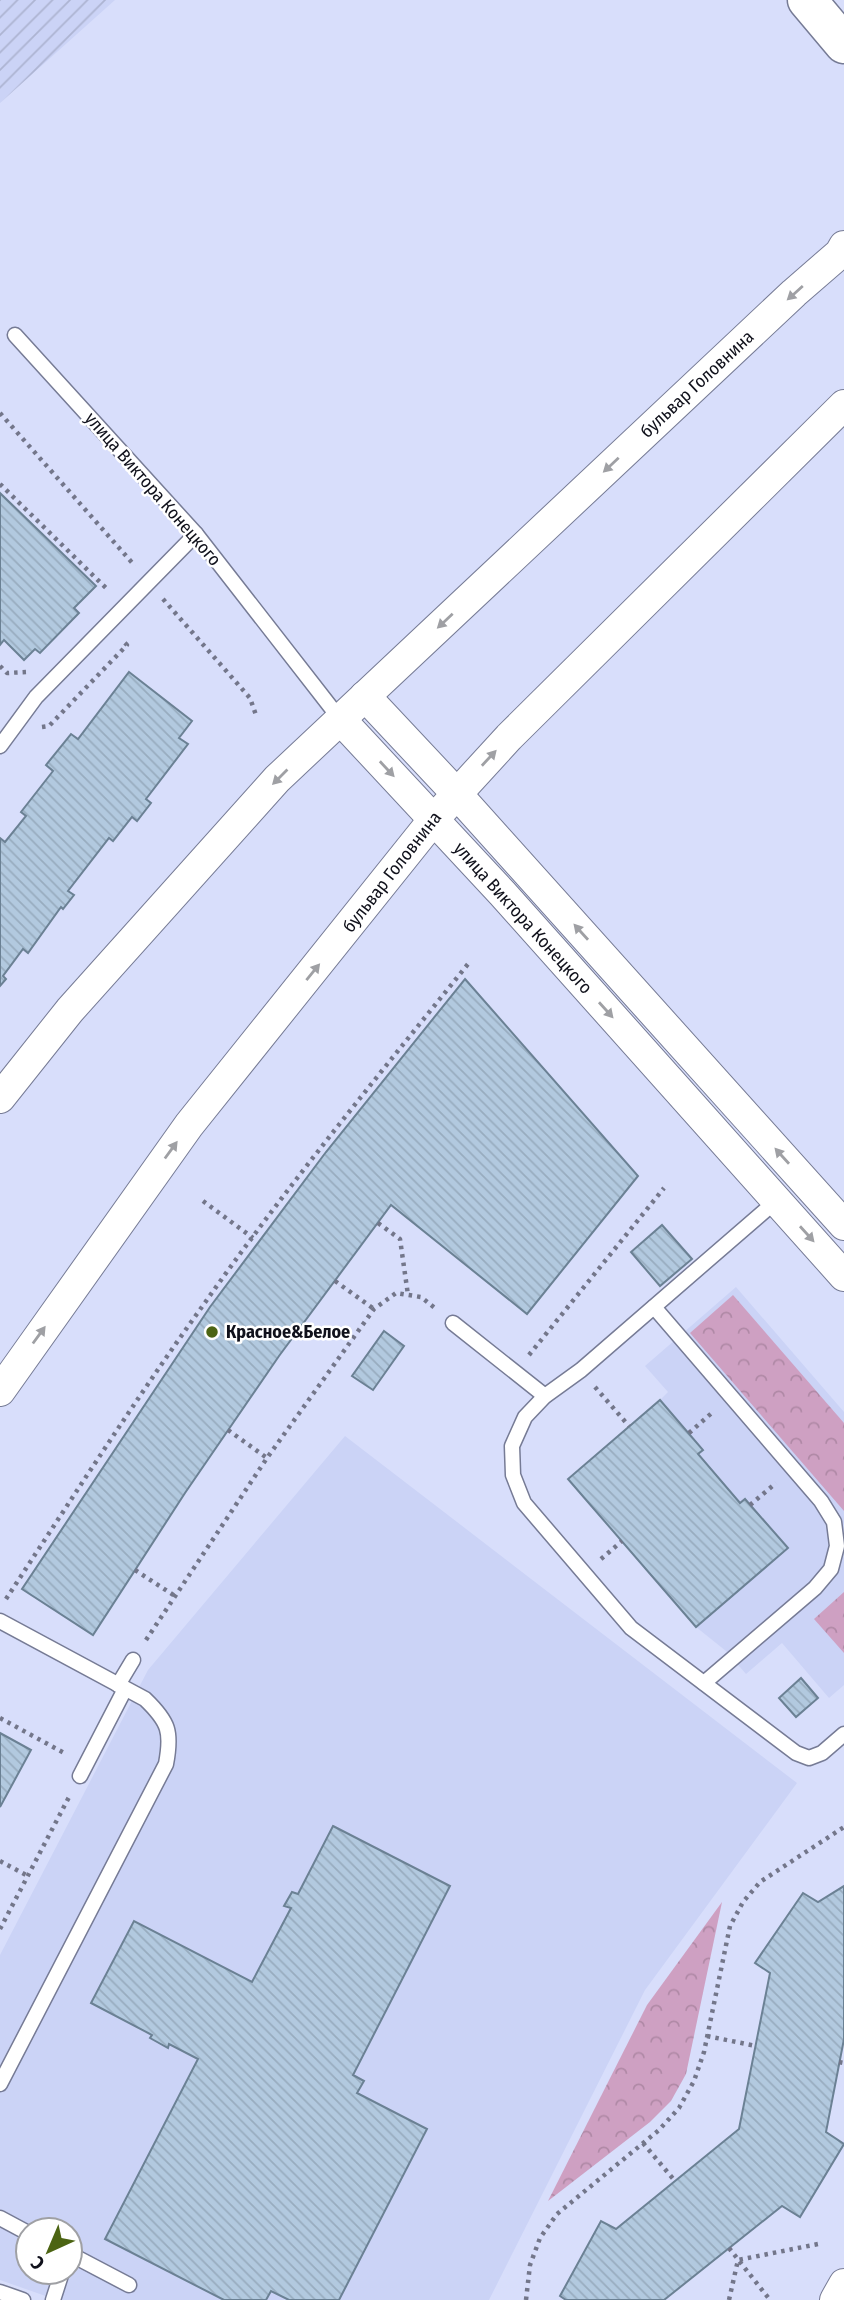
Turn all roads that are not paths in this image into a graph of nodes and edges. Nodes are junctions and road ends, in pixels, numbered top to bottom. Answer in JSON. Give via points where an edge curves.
{"nodes":[{"id":1,"x":807,"y":0,"type":"edge"},
{"id":2,"x":844,"y":44,"type":"edge"},
{"id":3,"x":844,"y":246,"type":"edge"},
{"id":4,"x":15,"y":335,"type":"dead end"},
{"id":5,"x":844,"y":405,"type":"edge"},
{"id":6,"x":196,"y":534,"type":"junction"},
{"id":7,"x":365,"y":696,"type":"junction"},
{"id":8,"x":340,"y":719,"type":"junction"},
{"id":9,"x":2,"y":735,"type":"edge"},
{"id":10,"x":456,"y":793,"type":"junction"},
{"id":11,"x":434,"y":819,"type":"junction"},
{"id":12,"x":0,"y":1098,"type":"edge"},
{"id":13,"x":776,"y":1201,"type":"junction"},
{"id":14,"x":844,"y":1225,"type":"edge"},
{"id":15,"x":844,"y":1276,"type":"edge"},
{"id":16,"x":654,"y":1307,"type":"junction"},
{"id":17,"x":453,"y":1323,"type":"road end"},
{"id":18,"x":0,"y":1391,"type":"edge"},
{"id":19,"x":545,"y":1396,"type":"junction"},
{"id":20,"x":0,"y":1621,"type":"edge"},
{"id":21,"x":133,"y":1660,"type":"road end"},
{"id":22,"x":704,"y":1684,"type":"junction"},
{"id":23,"x":121,"y":1687,"type":"junction"},
{"id":24,"x":844,"y":1734,"type":"edge"},
{"id":25,"x":83,"y":1770,"type":"road end"},
{"id":26,"x":0,"y":2084,"type":"edge"},
{"id":27,"x":84,"y":2261,"type":"edge"},
{"id":28,"x":844,"y":2284,"type":"edge"},
{"id":29,"x":129,"y":2285,"type":"dead end"},
{"id":30,"x":0,"y":2292,"type":"edge"},
{"id":31,"x":23,"y":2300,"type":"edge"},
{"id":32,"x":835,"y":2300,"type":"edge"}],
"edges":[{"from":1,"to":2,"type":"main road"},
{"from":3,"to":7,"type":"street","name":"бульвар Головнина","one_way":true},
{"from":4,"to":6,"type":"lane","name":"улица Виктора Конецкого"},
{"from":10,"to":5,"type":"street","name":"бульвар Головнина","one_way":true},
{"from":6,"to":8,"type":"lane","name":"улица Виктора Конецкого"},
{"from":6,"to":9,"type":"lane"},
{"from":7,"to":8,"type":"street","name":"бульвар Головнина"},
{"from":7,"to":10,"type":"street","name":"улица Виктора Конецкого"},
{"from":8,"to":11,"type":"street","name":"улица Виктора Конецкого","one_way":true},
{"from":8,"to":12,"type":"street","name":"бульвар Головнина","one_way":true,"via":[[268,789],[70,1010]]},
{"from":10,"to":11,"type":"street","name":"бульвар Головнина"},
{"from":14,"to":10,"type":"street","name":"улица Виктора Конецкого","one_way":true},
{"from":11,"to":13,"type":"street","name":"улица Виктора Конецкого","one_way":true},
{"from":18,"to":11,"type":"street","name":"бульвар Головнина","one_way":true,"via":[[189,1125]]},
{"from":13,"to":15,"type":"street","name":"улица Виктора Конецкого","one_way":true},
{"from":13,"to":16,"type":"lane"},
{"from":16,"to":19,"type":"lane"},
{"from":16,"to":22,"type":"lane","via":[[821,1501],[834,1522],[837,1546],[831,1569]]},
{"from":17,"to":19,"type":"lane"},
{"from":19,"to":22,"type":"lane","via":[[525,1417],[512,1446],[513,1475],[524,1503],[631,1628]]},
{"from":20,"to":23,"type":"lane"},
{"from":21,"to":23,"type":"lane"},
{"from":22,"to":24,"type":"lane","via":[[809,1758]]},
{"from":23,"to":25,"type":"lane"},
{"from":23,"to":26,"type":"lane","via":[[145,1699],[163,1716],[170,1740],[166,1764]]},
{"from":27,"to":29,"type":"lane"},
{"from":28,"to":32,"type":"street"},
{"from":30,"to":31,"type":"lane"}]}
